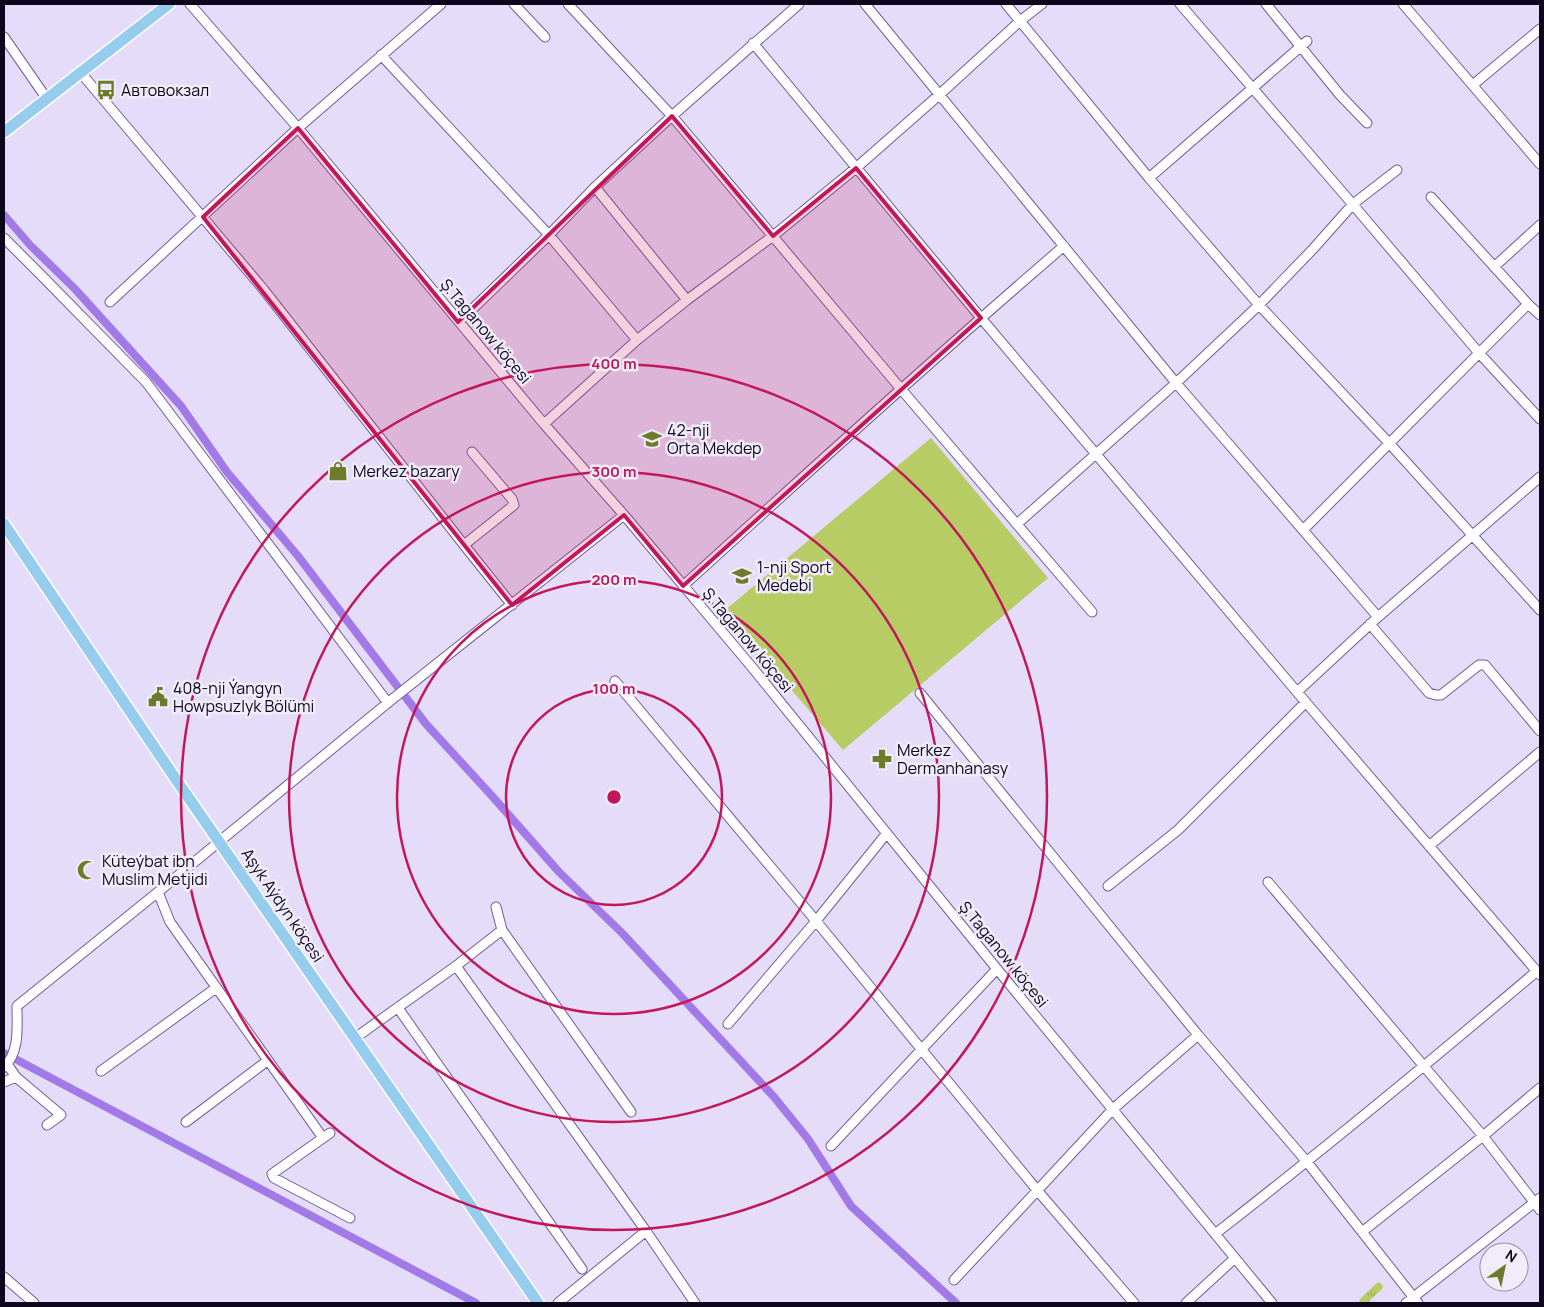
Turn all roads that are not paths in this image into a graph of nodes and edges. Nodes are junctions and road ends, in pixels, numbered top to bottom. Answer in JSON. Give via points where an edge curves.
{"nodes":[{"id":1,"x":169,"y":4,"type":"edge"},
{"id":2,"x":190,"y":4,"type":"edge"},
{"id":3,"x":441,"y":4,"type":"edge"},
{"id":4,"x":514,"y":4,"type":"edge"},
{"id":5,"x":568,"y":4,"type":"edge"},
{"id":6,"x":798,"y":4,"type":"edge"},
{"id":7,"x":865,"y":4,"type":"edge"},
{"id":8,"x":1006,"y":4,"type":"edge"},
{"id":9,"x":1042,"y":4,"type":"edge"},
{"id":10,"x":1180,"y":4,"type":"edge"},
{"id":11,"x":1266,"y":4,"type":"edge"},
{"id":12,"x":1403,"y":4,"type":"edge"},
{"id":13,"x":1020,"y":21,"type":"junction"},
{"id":14,"x":1540,"y":29,"type":"edge"},
{"id":15,"x":4,"y":37,"type":"edge"},
{"id":16,"x":545,"y":37,"type":"dead end"},
{"id":17,"x":753,"y":43,"type":"junction"},
{"id":18,"x":1303,"y":44,"type":"junction"},
{"id":19,"x":381,"y":55,"type":"junction"},
{"id":20,"x":81,"y":73,"type":"junction"},
{"id":21,"x":1474,"y":84,"type":"junction"},
{"id":22,"x":1252,"y":88,"type":"junction"},
{"id":23,"x":939,"y":95,"type":"junction"},
{"id":24,"x":47,"y":99,"type":"junction"},
{"id":25,"x":672,"y":116,"type":"junction"},
{"id":26,"x":1367,"y":123,"type":"dead end"},
{"id":27,"x":298,"y":128,"type":"junction"},
{"id":28,"x":4,"y":132,"type":"edge"},
{"id":29,"x":1540,"y":164,"type":"edge"},
{"id":30,"x":856,"y":168,"type":"junction"},
{"id":31,"x":1397,"y":170,"type":"dead end"},
{"id":32,"x":1149,"y":178,"type":"junction"},
{"id":33,"x":595,"y":187,"type":"junction"},
{"id":34,"x":1431,"y":196,"type":"dead end"},
{"id":35,"x":1353,"y":204,"type":"junction"},
{"id":36,"x":203,"y":217,"type":"junction"},
{"id":37,"x":1540,"y":225,"type":"edge"},
{"id":38,"x":548,"y":235,"type":"junction"},
{"id":39,"x":773,"y":236,"type":"junction"},
{"id":40,"x":4,"y":238,"type":"edge"},
{"id":41,"x":1064,"y":246,"type":"junction"},
{"id":42,"x":1494,"y":266,"type":"junction"},
{"id":43,"x":687,"y":300,"type":"junction"},
{"id":44,"x":110,"y":302,"type":"dead end"},
{"id":45,"x":1528,"y":304,"type":"junction"},
{"id":46,"x":1259,"y":305,"type":"junction"},
{"id":47,"x":1540,"y":316,"type":"edge"},
{"id":48,"x":981,"y":318,"type":"junction"},
{"id":49,"x":458,"y":322,"type":"junction"},
{"id":50,"x":637,"y":340,"type":"junction"},
{"id":51,"x":1479,"y":353,"type":"junction"},
{"id":52,"x":1176,"y":383,"type":"junction"},
{"id":53,"x":901,"y":389,"type":"junction"},
{"id":54,"x":1540,"y":419,"type":"edge"},
{"id":55,"x":544,"y":424,"type":"junction"},
{"id":56,"x":1389,"y":443,"type":"junction"},
{"id":57,"x":472,"y":452,"type":"dead end"},
{"id":58,"x":1097,"y":455,"type":"junction"},
{"id":59,"x":1540,"y":477,"type":"edge"},
{"id":60,"x":624,"y":515,"type":"junction"},
{"id":61,"x":4,"y":524,"type":"edge"},
{"id":62,"x":1017,"y":524,"type":"junction"},
{"id":63,"x":1303,"y":530,"type":"junction"},
{"id":64,"x":1474,"y":535,"type":"junction"},
{"id":65,"x":464,"y":545,"type":"junction"},
{"id":66,"x":683,"y":586,"type":"junction"},
{"id":67,"x":512,"y":604,"type":"junction"},
{"id":68,"x":1539,"y":607,"type":"edge"},
{"id":69,"x":1092,"y":612,"type":"dead end"},
{"id":70,"x":1378,"y":617,"type":"junction"},
{"id":71,"x":1370,"y":624,"type":"junction"},
{"id":72,"x":615,"y":681,"type":"dead end"},
{"id":73,"x":1296,"y":692,"type":"junction"},
{"id":74,"x":920,"y":693,"type":"dead end"},
{"id":75,"x":389,"y":702,"type":"junction"},
{"id":76,"x":1306,"y":702,"type":"junction"},
{"id":77,"x":1540,"y":731,"type":"edge"},
{"id":78,"x":1540,"y":752,"type":"edge"},
{"id":79,"x":887,"y":834,"type":"junction"},
{"id":80,"x":219,"y":841,"type":"junction"},
{"id":81,"x":1429,"y":846,"type":"junction"},
{"id":82,"x":1268,"y":882,"type":"dead end"},
{"id":83,"x":1108,"y":886,"type":"dead end"},
{"id":84,"x":158,"y":892,"type":"junction"},
{"id":85,"x":496,"y":907,"type":"dead end"},
{"id":86,"x":816,"y":921,"type":"junction"},
{"id":87,"x":502,"y":930,"type":"junction"},
{"id":88,"x":456,"y":966,"type":"junction"},
{"id":89,"x":996,"y":969,"type":"junction"},
{"id":90,"x":1539,"y":973,"type":"edge"},
{"id":91,"x":216,"y":988,"type":"junction"},
{"id":92,"x":398,"y":1008,"type":"junction"},
{"id":93,"x":728,"y":1024,"type":"dead end"},
{"id":94,"x":1198,"y":1034,"type":"junction"},
{"id":95,"x":355,"y":1038,"type":"junction"},
{"id":96,"x":921,"y":1049,"type":"junction"},
{"id":97,"x":267,"y":1061,"type":"junction"},
{"id":98,"x":5,"y":1065,"type":"edge"},
{"id":99,"x":1425,"y":1066,"type":"junction"},
{"id":100,"x":101,"y":1071,"type":"dead end"},
{"id":101,"x":16,"y":1077,"type":"junction"},
{"id":102,"x":4,"y":1082,"type":"edge"},
{"id":103,"x":1540,"y":1088,"type":"edge"},
{"id":104,"x":1113,"y":1109,"type":"junction"},
{"id":105,"x":631,"y":1112,"type":"dead end"},
{"id":106,"x":186,"y":1122,"type":"dead end"},
{"id":107,"x":47,"y":1125,"type":"dead end"},
{"id":108,"x":1483,"y":1136,"type":"junction"},
{"id":109,"x":831,"y":1146,"type":"dead end"},
{"id":110,"x":1307,"y":1162,"type":"junction"},
{"id":111,"x":1037,"y":1190,"type":"junction"},
{"id":112,"x":1538,"y":1204,"type":"edge"},
{"id":113,"x":350,"y":1218,"type":"dead end"},
{"id":114,"x":646,"y":1231,"type":"junction"},
{"id":115,"x":1362,"y":1232,"type":"junction"},
{"id":116,"x":1216,"y":1234,"type":"junction"},
{"id":117,"x":1235,"y":1258,"type":"junction"},
{"id":118,"x":582,"y":1269,"type":"dead end"},
{"id":119,"x":4,"y":1277,"type":"edge"},
{"id":120,"x":954,"y":1280,"type":"dead end"},
{"id":121,"x":1416,"y":1300,"type":"edge"},
{"id":122,"x":34,"y":1303,"type":"edge"},
{"id":123,"x":538,"y":1303,"type":"edge"},
{"id":124,"x":558,"y":1303,"type":"edge"},
{"id":125,"x":695,"y":1303,"type":"edge"},
{"id":126,"x":1134,"y":1303,"type":"edge"},
{"id":127,"x":1186,"y":1303,"type":"edge"},
{"id":128,"x":1272,"y":1303,"type":"edge"},
{"id":129,"x":1406,"y":1303,"type":"edge"}],
"edges":[{"from":1,"to":20,"type":"main road"},
{"from":2,"to":27,"type":"street","name":"Ş.Taganow köçesi"},
{"from":3,"to":19,"type":"street"},
{"from":4,"to":16,"type":"street"},
{"from":5,"to":25,"type":"street"},
{"from":6,"to":17,"type":"street"},
{"from":7,"to":23,"type":"street"},
{"from":8,"to":13,"type":"street"},
{"from":9,"to":13,"type":"street"},
{"from":10,"to":22,"type":"street"},
{"from":11,"to":18,"type":"street"},
{"from":12,"to":21,"type":"street"},
{"from":13,"to":23,"type":"street"},
{"from":13,"to":32,"type":"street"},
{"from":14,"to":21,"type":"street"},
{"from":15,"to":24,"type":"street"},
{"from":17,"to":25,"type":"street"},
{"from":17,"to":30,"type":"street"},
{"from":18,"to":22,"type":"street"},
{"from":18,"to":26,"type":"street","via":[[1340,95]]},
{"from":19,"to":27,"type":"street"},
{"from":19,"to":38,"type":"street"},
{"from":20,"to":24,"type":"main road"},
{"from":20,"to":36,"type":"street"},
{"from":21,"to":29,"type":"street"},
{"from":22,"to":32,"type":"street"},
{"from":22,"to":35,"type":"street"},
{"from":23,"to":30,"type":"street"},
{"from":23,"to":41,"type":"street"},
{"from":24,"to":28,"type":"main road"},
{"from":25,"to":33,"type":"street"},
{"from":25,"to":39,"type":"street"},
{"from":27,"to":36,"type":"street"},
{"from":27,"to":49,"type":"street","name":"Ş.Taganow köçesi"},
{"from":30,"to":39,"type":"street"},
{"from":30,"to":48,"type":"street"},
{"from":31,"to":35,"type":"street"},
{"from":32,"to":46,"type":"street"},
{"from":33,"to":38,"type":"street"},
{"from":33,"to":43,"type":"street"},
{"from":34,"to":42,"type":"street"},
{"from":35,"to":46,"type":"street"},
{"from":35,"to":51,"type":"street"},
{"from":36,"to":44,"type":"street"},
{"from":36,"to":65,"type":"street"},
{"from":37,"to":42,"type":"street"},
{"from":38,"to":49,"type":"street"},
{"from":38,"to":50,"type":"street"},
{"from":39,"to":43,"type":"street"},
{"from":39,"to":53,"type":"street"},
{"from":40,"to":75,"type":"street","via":[[146,382]]},
{"from":41,"to":48,"type":"street"},
{"from":41,"to":52,"type":"street"},
{"from":42,"to":45,"type":"street"},
{"from":43,"to":50,"type":"street"},
{"from":45,"to":47,"type":"street"},
{"from":45,"to":51,"type":"street"},
{"from":46,"to":52,"type":"street"},
{"from":46,"to":56,"type":"street"},
{"from":48,"to":53,"type":"street"},
{"from":48,"to":58,"type":"street"},
{"from":49,"to":55,"type":"street","name":"Ş.Taganow köçesi"},
{"from":50,"to":55,"type":"street"},
{"from":51,"to":54,"type":"street"},
{"from":51,"to":56,"type":"street"},
{"from":52,"to":58,"type":"street"},
{"from":52,"to":63,"type":"street"},
{"from":53,"to":62,"type":"street"},
{"from":53,"to":66,"type":"street"},
{"from":55,"to":60,"type":"street","name":"Ş.Taganow köçesi"},
{"from":56,"to":63,"type":"street"},
{"from":56,"to":64,"type":"street"},
{"from":57,"to":65,"type":"street","via":[[514,505]]},
{"from":58,"to":62,"type":"street"},
{"from":58,"to":73,"type":"street"},
{"from":59,"to":64,"type":"street"},
{"from":60,"to":66,"type":"street","name":"Ş.Taganow köçesi"},
{"from":60,"to":67,"type":"street"},
{"from":61,"to":80,"type":"main road","name":"Aşyk Aýdyn köçesi"},
{"from":62,"to":69,"type":"street"},
{"from":63,"to":70,"type":"street"},
{"from":64,"to":68,"type":"street"},
{"from":64,"to":70,"type":"street"},
{"from":65,"to":67,"type":"street"},
{"from":66,"to":79,"type":"street","name":"Ş.Taganow köçesi"},
{"from":67,"to":75,"type":"street"},
{"from":70,"to":71,"type":"street"},
{"from":71,"to":73,"type":"street"},
{"from":71,"to":77,"type":"street","via":[[1429,692],[1436,695],[1441,695],[1479,665],[1486,666]]},
{"from":72,"to":86,"type":"street"},
{"from":73,"to":76,"type":"street"},
{"from":74,"to":94,"type":"street"},
{"from":75,"to":80,"type":"street"},
{"from":76,"to":81,"type":"street"},
{"from":76,"to":83,"type":"street","via":[[1178,830]]},
{"from":78,"to":81,"type":"street"},
{"from":79,"to":86,"type":"street"},
{"from":79,"to":89,"type":"street","name":"Ş.Taganow köçesi"},
{"from":80,"to":84,"type":"street"},
{"from":80,"to":95,"type":"main road","name":"Aşyk Aýdyn köçesi"},
{"from":81,"to":90,"type":"street"},
{"from":82,"to":99,"type":"street"},
{"from":84,"to":91,"type":"street","via":[[170,922]]},
{"from":84,"to":98,"type":"street","via":[[17,1006],[16,1044]]},
{"from":85,"to":87,"type":"street"},
{"from":86,"to":93,"type":"street"},
{"from":86,"to":96,"type":"street"},
{"from":87,"to":88,"type":"street"},
{"from":87,"to":105,"type":"street"},
{"from":88,"to":92,"type":"street"},
{"from":88,"to":114,"type":"street"},
{"from":89,"to":96,"type":"street"},
{"from":89,"to":104,"type":"street","name":"Ş.Taganow köçesi"},
{"from":90,"to":99,"type":"street"},
{"from":91,"to":97,"type":"street"},
{"from":91,"to":100,"type":"street"},
{"from":92,"to":95,"type":"street"},
{"from":92,"to":118,"type":"street"},
{"from":94,"to":104,"type":"street"},
{"from":94,"to":110,"type":"street"},
{"from":95,"to":123,"type":"main road","name":"Aşyk Aýdyn köçesi"},
{"from":96,"to":109,"type":"street"},
{"from":96,"to":111,"type":"street"},
{"from":97,"to":106,"type":"street"},
{"from":97,"to":113,"type":"street","via":[[327,1135],[272,1174],[274,1178]]},
{"from":98,"to":101,"type":"street"},
{"from":99,"to":108,"type":"street"},
{"from":99,"to":110,"type":"street"},
{"from":101,"to":102,"type":"street"},
{"from":101,"to":107,"type":"street","via":[[61,1115]]},
{"from":103,"to":108,"type":"street"},
{"from":104,"to":111,"type":"street"},
{"from":104,"to":116,"type":"street","name":"Ş.Taganow köçesi"},
{"from":108,"to":112,"type":"street"},
{"from":108,"to":115,"type":"street"},
{"from":110,"to":115,"type":"street"},
{"from":110,"to":116,"type":"street"},
{"from":111,"to":120,"type":"street"},
{"from":111,"to":126,"type":"street"},
{"from":112,"to":121,"type":"street"},
{"from":114,"to":124,"type":"street"},
{"from":114,"to":125,"type":"street"},
{"from":115,"to":121,"type":"street"},
{"from":116,"to":117,"type":"street","name":"Ş.Taganow köçesi"},
{"from":117,"to":127,"type":"street"},
{"from":117,"to":128,"type":"street","name":"Ş.Taganow köçesi"},
{"from":119,"to":122,"type":"street"},
{"from":121,"to":129,"type":"street"}]}
